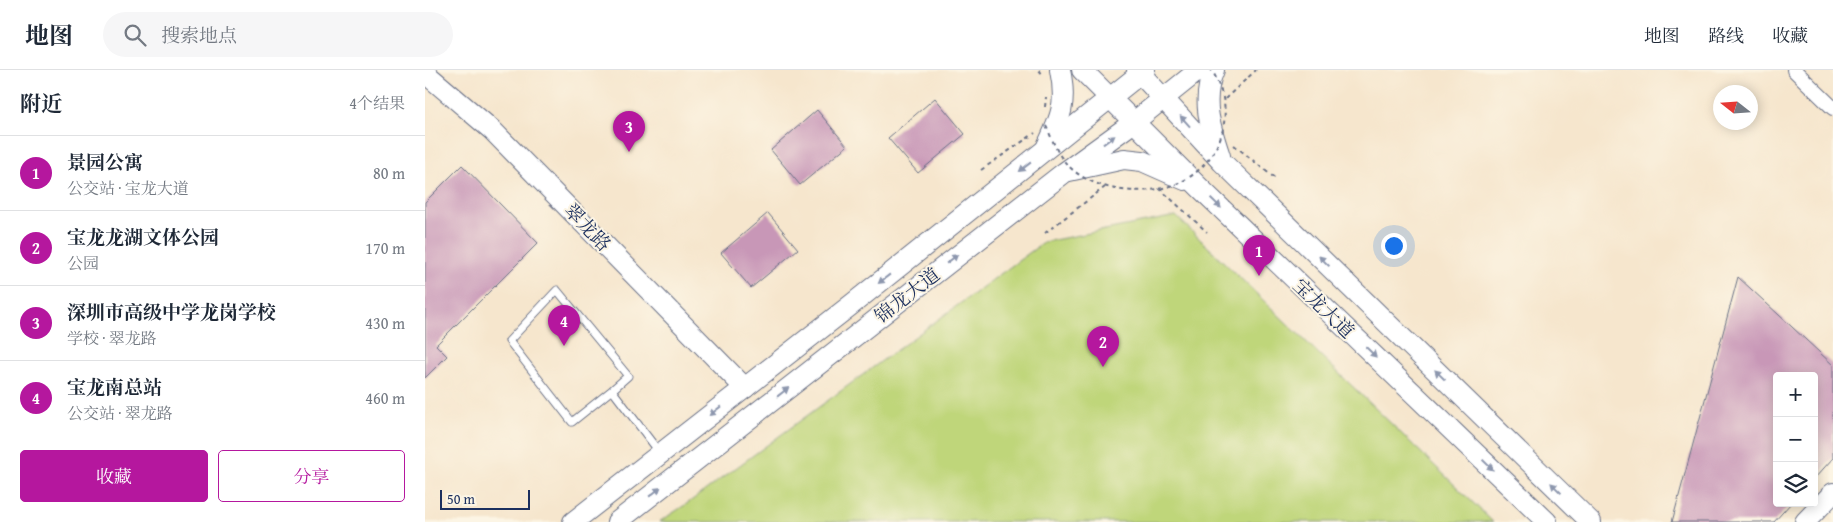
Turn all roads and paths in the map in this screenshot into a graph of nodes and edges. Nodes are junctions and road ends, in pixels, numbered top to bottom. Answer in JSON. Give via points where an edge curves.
{"nodes":[{"id":1,"x":1060,"y":70,"type":"edge"},
{"id":2,"x":1083,"y":70,"type":"edge"},
{"id":3,"x":1199,"y":70,"type":"edge"},
{"id":4,"x":1213,"y":70,"type":"edge"},
{"id":5,"x":1256,"y":70,"type":"edge"},
{"id":6,"x":1794,"y":70,"type":"edge"},
{"id":7,"x":1141,"y":71,"type":"edge"},
{"id":8,"x":430,"y":73,"type":"edge"},
{"id":9,"x":1111,"y":99,"type":"junction"},
{"id":10,"x":1164,"y":99,"type":"junction"},
{"id":11,"x":1224,"y":99,"type":"junction"},
{"id":12,"x":1833,"y":108,"type":"edge"},
{"id":13,"x":1134,"y":122,"type":"junction"},
{"id":14,"x":1046,"y":126,"type":"dead end"},
{"id":15,"x":1037,"y":131,"type":"dead end"},
{"id":16,"x":1230,"y":142,"type":"dead end"},
{"id":17,"x":1044,"y":152,"type":"junction"},
{"id":18,"x":1222,"y":162,"type":"junction"},
{"id":19,"x":981,"y":170,"type":"dead end"},
{"id":20,"x":1065,"y":172,"type":"junction"},
{"id":21,"x":1277,"y":180,"type":"dead end"},
{"id":22,"x":1105,"y":187,"type":"junction"},
{"id":23,"x":1159,"y":188,"type":"junction"},
{"id":24,"x":1200,"y":188,"type":"junction"},
{"id":25,"x":1207,"y":232,"type":"dead end"},
{"id":26,"x":1045,"y":233,"type":"dead end"},
{"id":27,"x":745,"y":388,"type":"junction"},
{"id":28,"x":612,"y":390,"type":"junction"},
{"id":29,"x":661,"y":454,"type":"junction"},
{"id":30,"x":1833,"y":493,"type":"edge"},
{"id":31,"x":1833,"y":512,"type":"edge"},
{"id":32,"x":573,"y":522,"type":"edge"},
{"id":33,"x":617,"y":522,"type":"edge"},
{"id":34,"x":1547,"y":522,"type":"edge"},
{"id":35,"x":1591,"y":522,"type":"edge"},
{"id":36,"x":1805,"y":522,"type":"edge"},
{"id":37,"x":1823,"y":522,"type":"edge"}],
"edges":[{"from":1,"to":17,"type":"main road","via":[[1064,108]]},
{"from":2,"to":9,"type":"main road","name":"宝龙大道"},
{"from":3,"to":10,"type":"main road","name":"锦龙大道"},
{"from":4,"to":11,"type":"path","bridge":true},
{"from":4,"to":18,"type":"main road","via":[[1206,102],[1209,123]]},
{"from":5,"to":11,"type":"path"},
{"from":6,"to":12,"type":"street"},
{"from":7,"to":9,"type":"main road","name":"锦龙大道"},
{"from":7,"to":10,"type":"main road","name":"宝龙大道"},
{"from":8,"to":27,"type":"main road","name":"翠龙路","via":[[492,130]]},
{"from":9,"to":13,"type":"main road","name":"宝龙大道"},
{"from":9,"to":17,"type":"main road","name":"锦龙大道"},
{"from":10,"to":13,"type":"main road","name":"锦龙大道"},
{"from":18,"to":10,"type":"main road","name":"宝龙大道","one_way":true},
{"from":11,"to":23,"type":"path","bridge":true,"via":[[1226,115],[1222,136],[1208,160],[1183,180]]},
{"from":20,"to":13,"type":"main road","name":"锦龙大道","one_way":true},
{"from":13,"to":24,"type":"main road","name":"宝龙大道"},
{"from":14,"to":22,"type":"path","bridge":true,"via":[[1061,158],[1082,176]]},
{"from":15,"to":19,"type":"path"},
{"from":16,"to":21,"type":"path"},
{"from":17,"to":27,"type":"main road","name":"锦龙大道","one_way":true},
{"from":35,"to":18,"type":"main road","name":"宝龙大道","one_way":true},
{"from":20,"to":24,"type":"main road","via":[[1124,159],[1142,161]]},
{"from":33,"to":20,"type":"main road","name":"锦龙大道","one_way":true},
{"from":22,"to":23,"type":"path","bridge":true,"via":[[1139,192]]},
{"from":22,"to":26,"type":"path"},
{"from":23,"to":25,"type":"path"},
{"from":24,"to":34,"type":"main road","name":"宝龙大道","one_way":true},
{"from":27,"to":29,"type":"main road","name":"锦龙大道","one_way":true},
{"from":28,"to":28,"type":"lane","via":[[572,422],[509,341],[557,290],[629,376]]},
{"from":28,"to":29,"type":"lane"},
{"from":29,"to":32,"type":"main road","name":"锦龙大道"},
{"from":30,"to":36,"type":"main road"},
{"from":31,"to":37,"type":"main road"}]}
